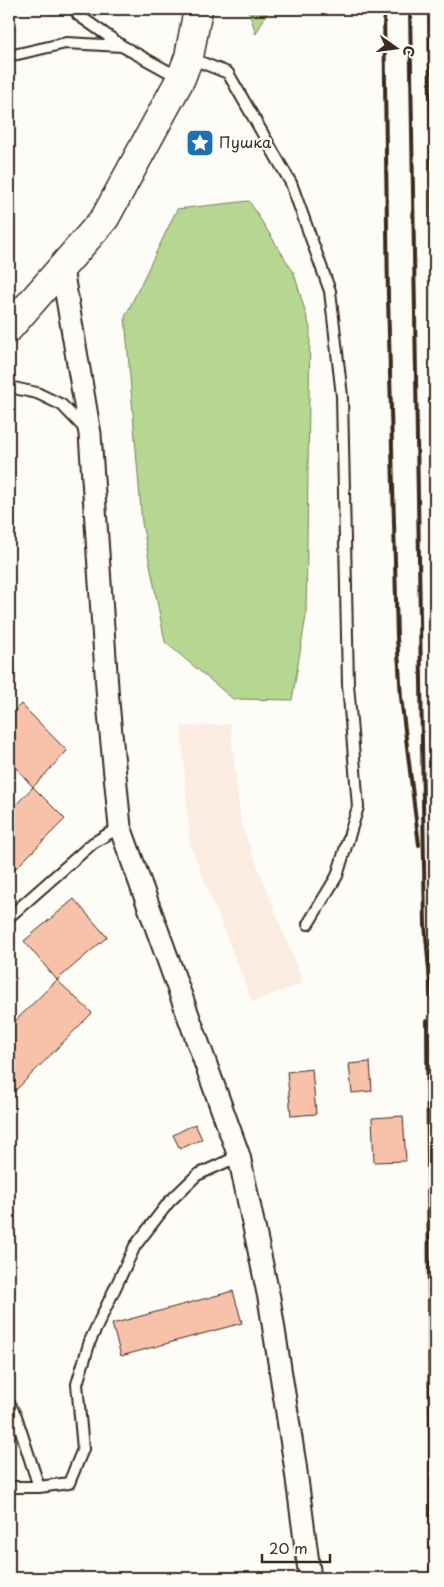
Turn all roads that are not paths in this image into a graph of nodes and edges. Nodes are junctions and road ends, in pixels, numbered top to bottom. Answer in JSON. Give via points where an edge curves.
{"nodes":[{"id":1,"x":78,"y":9,"type":"edge"},
{"id":2,"x":198,"y":9,"type":"edge"},
{"id":3,"x":122,"y":46,"type":"junction"},
{"id":4,"x":9,"y":56,"type":"edge"},
{"id":5,"x":185,"y":68,"type":"junction"},
{"id":6,"x":62,"y":269,"type":"junction"},
{"id":7,"x":9,"y":328,"type":"edge"},
{"id":8,"x":9,"y":387,"type":"edge"},
{"id":9,"x":90,"y":434,"type":"junction"},
{"id":10,"x":120,"y":828,"type":"junction"},
{"id":11,"x":9,"y":917,"type":"edge"},
{"id":12,"x":308,"y":924,"type":"dead end"},
{"id":13,"x":238,"y":1156,"type":"junction"},
{"id":14,"x":9,"y":1403,"type":"edge"},
{"id":15,"x":9,"y":1487,"type":"edge"},
{"id":16,"x":39,"y":1487,"type":"junction"},
{"id":17,"x":310,"y":1578,"type":"edge"}],
"edges":[{"from":1,"to":3,"type":"lane","via":[[78,15]]},
{"from":2,"to":5,"type":"main road"},
{"from":3,"to":4,"type":"lane","via":[[66,43]]},
{"from":3,"to":5,"type":"lane"},
{"from":5,"to":6,"type":"main road","via":[[105,218]]},
{"from":5,"to":12,"type":"lane","via":[[228,73],[291,183],[330,291],[342,396],[348,684],[358,807],[337,876]]},
{"from":6,"to":7,"type":"main road"},
{"from":6,"to":9,"type":"street"},
{"from":8,"to":9,"type":"lane","via":[[37,393],[62,405]]},
{"from":9,"to":10,"type":"street","via":[[107,692]]},
{"from":10,"to":11,"type":"lane","via":[[93,844]]},
{"from":10,"to":13,"type":"street"},
{"from":13,"to":16,"type":"lane","via":[[197,1175],[169,1202],[135,1246],[90,1341],[77,1384],[83,1449],[69,1483]]},
{"from":13,"to":17,"type":"street","via":[[269,1298]]},
{"from":14,"to":16,"type":"lane"},
{"from":15,"to":16,"type":"lane"}]}
